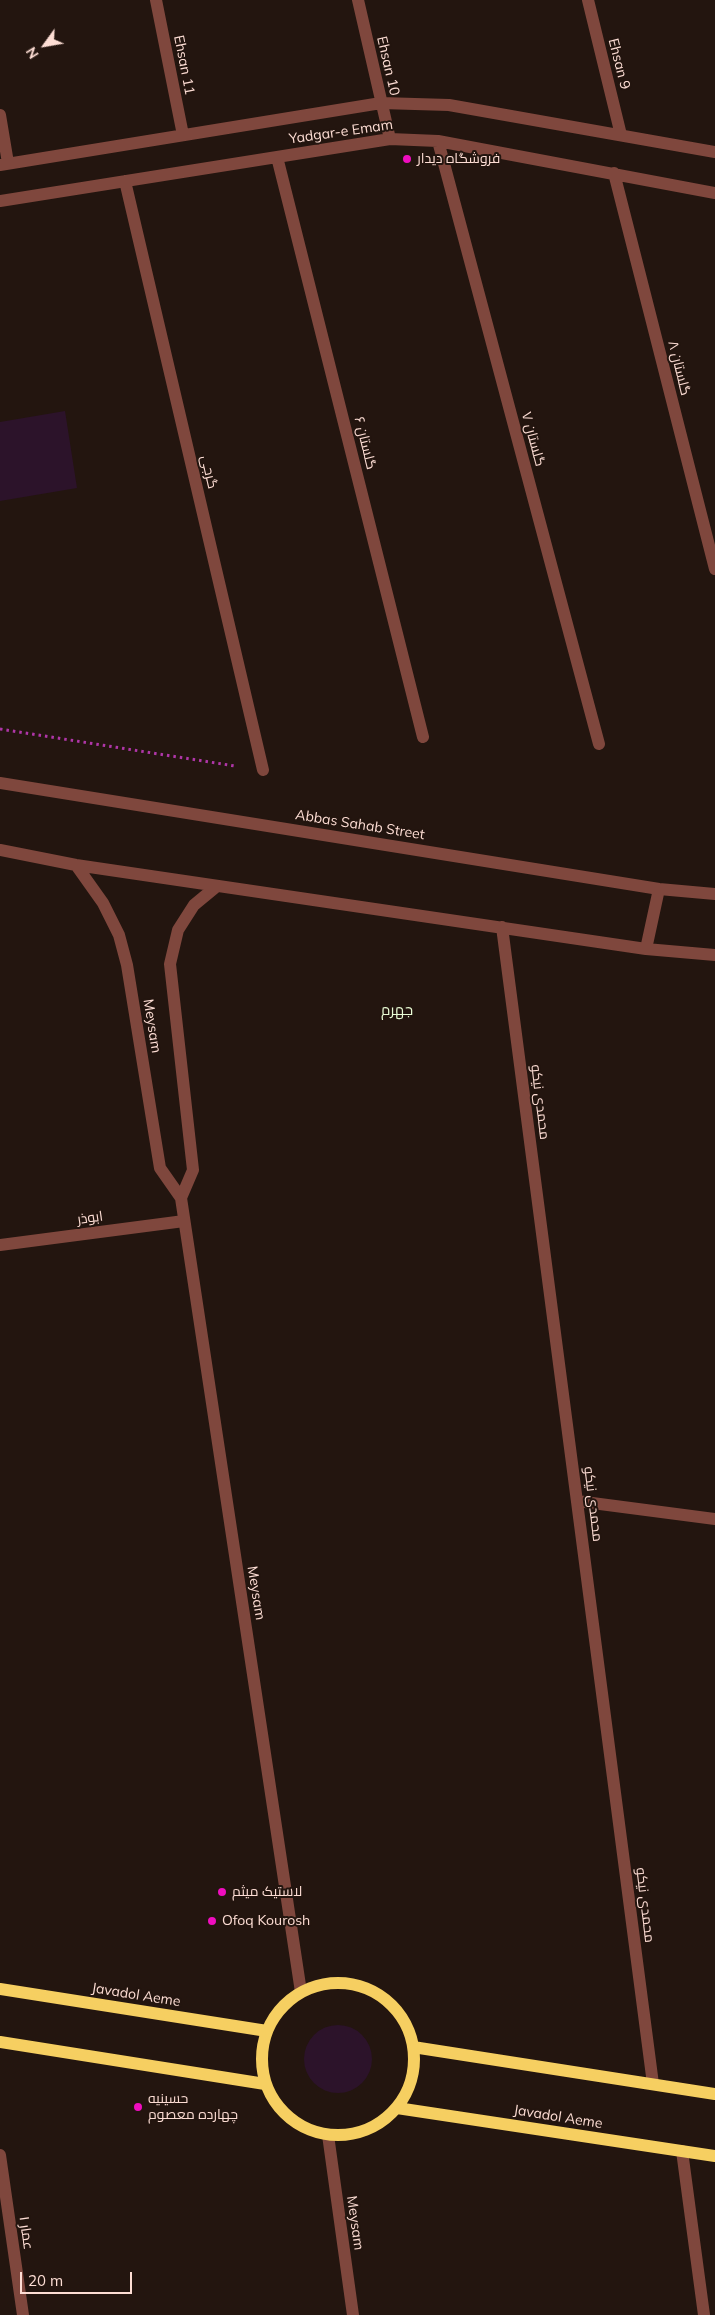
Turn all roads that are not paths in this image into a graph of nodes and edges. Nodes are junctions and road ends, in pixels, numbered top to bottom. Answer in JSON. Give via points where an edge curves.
{"nodes":[{"id":1,"x":156,"y":0,"type":"edge"},
{"id":2,"x":358,"y":0,"type":"edge"},
{"id":3,"x":588,"y":0,"type":"edge"},
{"id":4,"x":381,"y":103,"type":"junction"},
{"id":5,"x":0,"y":115,"type":"edge"},
{"id":6,"x":183,"y":135,"type":"junction"},
{"id":7,"x":622,"y":136,"type":"junction"},
{"id":8,"x":390,"y":139,"type":"junction"},
{"id":9,"x":438,"y":141,"type":"junction"},
{"id":10,"x":715,"y":152,"type":"edge"},
{"id":11,"x":278,"y":157,"type":"junction"},
{"id":12,"x":4,"y":164,"type":"edge"},
{"id":13,"x":614,"y":173,"type":"junction"},
{"id":14,"x":125,"y":181,"type":"junction"},
{"id":15,"x":715,"y":193,"type":"edge"},
{"id":16,"x":0,"y":201,"type":"edge"},
{"id":17,"x":715,"y":569,"type":"edge"},
{"id":18,"x":423,"y":737,"type":"dead end"},
{"id":19,"x":599,"y":744,"type":"dead end"},
{"id":20,"x":263,"y":770,"type":"road end"},
{"id":21,"x":0,"y":783,"type":"edge"},
{"id":22,"x":0,"y":850,"type":"edge"},
{"id":23,"x":76,"y":865,"type":"junction"},
{"id":24,"x":217,"y":886,"type":"junction"},
{"id":25,"x":658,"y":889,"type":"junction"},
{"id":26,"x":715,"y":894,"type":"edge"},
{"id":27,"x":502,"y":927,"type":"junction"},
{"id":28,"x":646,"y":949,"type":"junction"},
{"id":29,"x":715,"y":955,"type":"edge"},
{"id":30,"x":181,"y":1198,"type":"junction"},
{"id":31,"x":184,"y":1221,"type":"junction"},
{"id":32,"x":0,"y":1245,"type":"edge"},
{"id":33,"x":577,"y":1501,"type":"junction"},
{"id":34,"x":715,"y":1519,"type":"edge"},
{"id":35,"x":0,"y":1989,"type":"edge"},
{"id":36,"x":301,"y":1992,"type":"junction"},
{"id":37,"x":267,"y":2031,"type":"junction"},
{"id":38,"x":0,"y":2042,"type":"edge"},
{"id":39,"x":413,"y":2047,"type":"junction"},
{"id":40,"x":265,"y":2084,"type":"junction"},
{"id":41,"x":653,"y":2084,"type":"junction"},
{"id":42,"x":715,"y":2094,"type":"edge"},
{"id":43,"x":397,"y":2108,"type":"junction"},
{"id":44,"x":328,"y":2135,"type":"junction"},
{"id":45,"x":682,"y":2151,"type":"junction"},
{"id":46,"x":0,"y":2154,"type":"edge"},
{"id":47,"x":715,"y":2156,"type":"edge"},
{"id":48,"x":23,"y":2315,"type":"edge"},
{"id":49,"x":353,"y":2315,"type":"edge"},
{"id":50,"x":704,"y":2315,"type":"edge"}],
"edges":[{"from":1,"to":6,"type":"street","name":"Ehsan 11"},
{"from":2,"to":4,"type":"street","name":"Ehsan 10"},
{"from":3,"to":7,"type":"street","name":"Ehsan 9"},
{"from":4,"to":6,"type":"street","name":"Yadgar-e Emam"},
{"from":4,"to":7,"type":"street","name":"Yadgar-e Emam","via":[[449,105]]},
{"from":4,"to":8,"type":"street","name":"Ehsan 10"},
{"from":5,"to":12,"type":"street"},
{"from":6,"to":12,"type":"street","name":"Yadgar-e Emam"},
{"from":7,"to":10,"type":"street","name":"Yadgar-e Emam"},
{"from":8,"to":9,"type":"street","name":"Yadgar-e Emam"},
{"from":8,"to":11,"type":"street","name":"Yadgar-e Emam"},
{"from":9,"to":13,"type":"street","name":"Yadgar-e Emam"},
{"from":9,"to":19,"type":"street","name":"گلستان ۷"},
{"from":11,"to":14,"type":"street","name":"Yadgar-e Emam"},
{"from":11,"to":18,"type":"street","name":"گلستان ۶"},
{"from":13,"to":15,"type":"street","name":"Yadgar-e Emam"},
{"from":13,"to":17,"type":"street","name":"گلستان ۸"},
{"from":14,"to":16,"type":"street","name":"Yadgar-e Emam"},
{"from":14,"to":20,"type":"street","name":"گرجی"},
{"from":21,"to":25,"type":"street","name":"Abbas Sahab Street"},
{"from":22,"to":23,"type":"street"},
{"from":23,"to":24,"type":"street"},
{"from":23,"to":30,"type":"street","name":"Meysam","via":[[103,903],[119,935],[127,965],[160,1168]]},
{"from":24,"to":27,"type":"street"},
{"from":24,"to":30,"type":"street","name":"Meysam","via":[[194,905],[178,930],[170,964],[194,1170]]},
{"from":25,"to":26,"type":"street","name":"Abbas Sahab Street"},
{"from":25,"to":28,"type":"street"},
{"from":27,"to":28,"type":"street"},
{"from":27,"to":33,"type":"street","name":"محمدی نیکو"},
{"from":28,"to":29,"type":"street"},
{"from":30,"to":31,"type":"street","name":"Meysam"},
{"from":31,"to":32,"type":"street","name":"ابوذر"},
{"from":31,"to":36,"type":"street","name":"Meysam"},
{"from":33,"to":34,"type":"street"},
{"from":33,"to":41,"type":"street","name":"محمدی نیکو"},
{"from":35,"to":37,"type":"main road","name":"Javadol Aeme"},
{"from":36,"to":37,"type":"main road","via":[[280,2008]]},
{"from":36,"to":39,"type":"main road","via":[[341,1983],[362,1987],[396,2009],[407,2027]]},
{"from":37,"to":40,"type":"main road","via":[[262,2048]]},
{"from":38,"to":40,"type":"main road"},
{"from":39,"to":41,"type":"main road"},
{"from":39,"to":43,"type":"main road","via":[[411,2079]]},
{"from":40,"to":44,"type":"main road","via":[[283,2113],[304,2127]]},
{"from":41,"to":42,"type":"main road"},
{"from":43,"to":44,"type":"main road","via":[[373,2127],[343,2136]]},
{"from":43,"to":45,"type":"main road","name":"Javadol Aeme"},
{"from":44,"to":49,"type":"street","name":"Meysam"},
{"from":45,"to":47,"type":"main road","name":"Javadol Aeme"},
{"from":45,"to":50,"type":"street"},
{"from":46,"to":48,"type":"street","name":"عمار ۱"}]}
